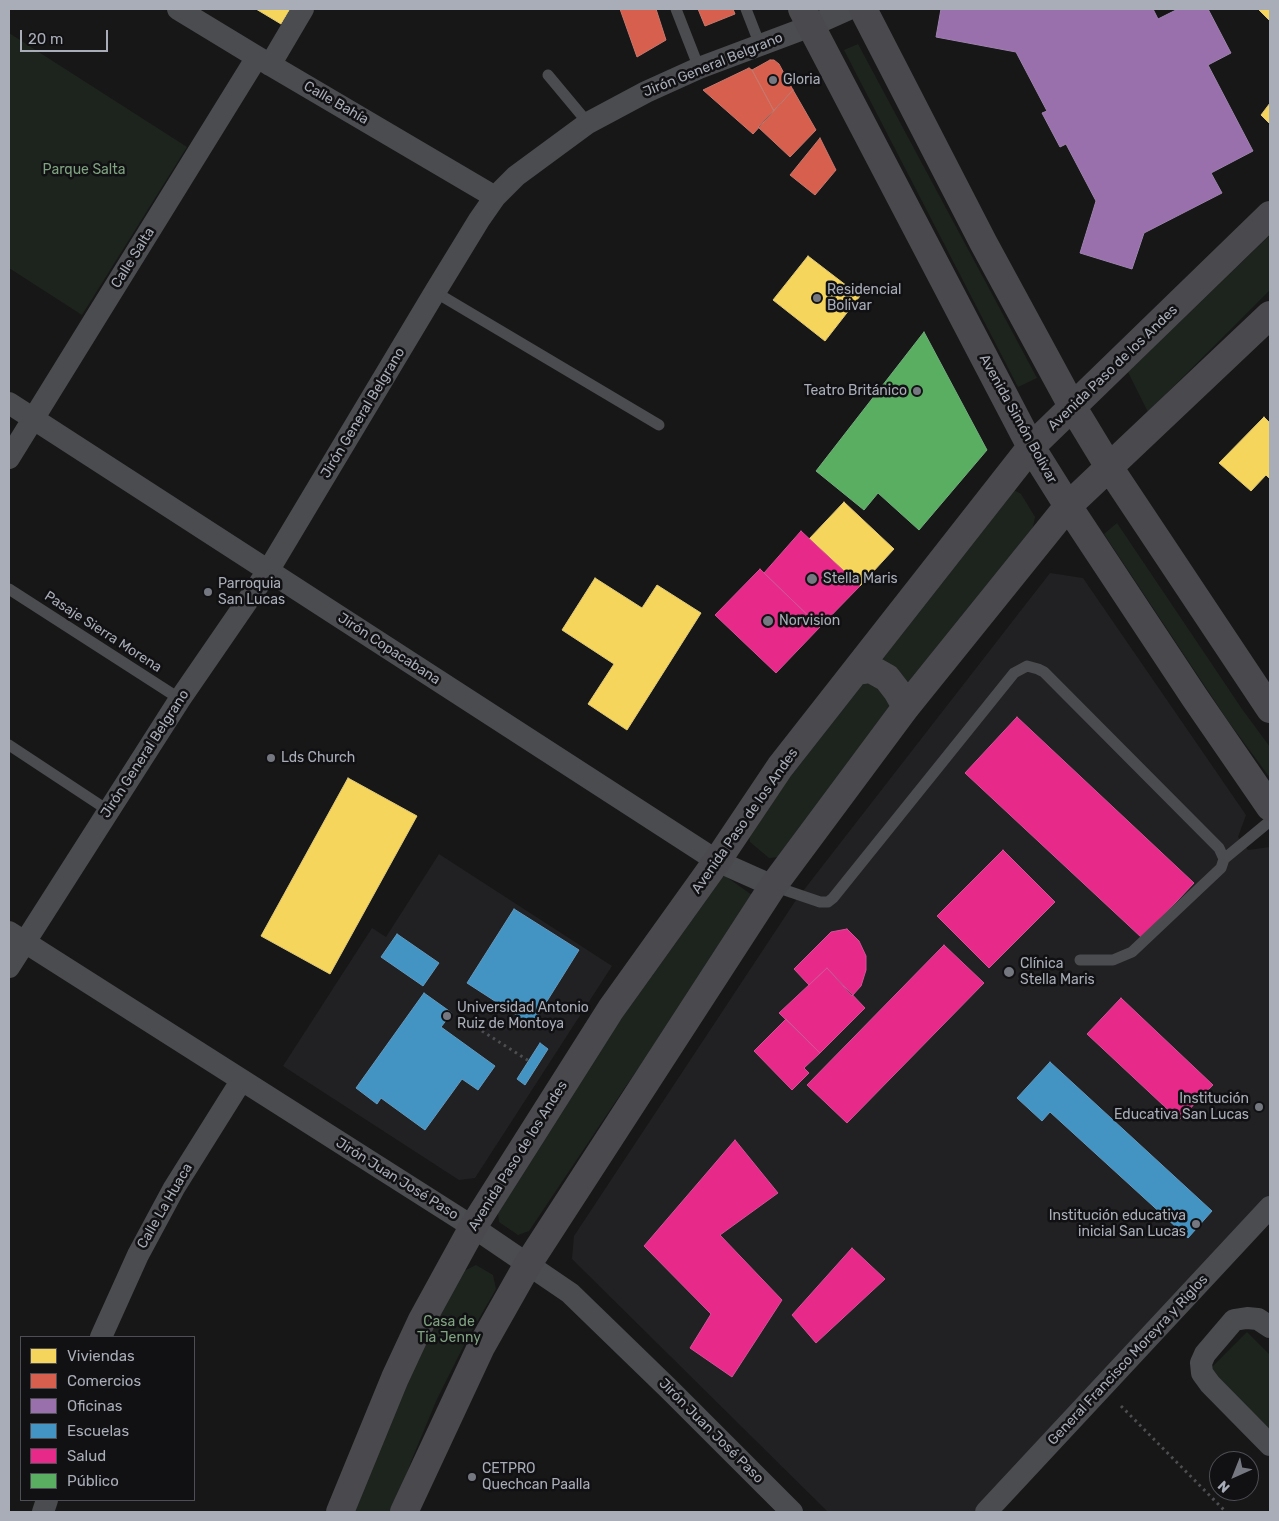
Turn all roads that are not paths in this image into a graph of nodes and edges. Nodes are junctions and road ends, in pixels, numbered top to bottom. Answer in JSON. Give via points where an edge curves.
{"nodes":[{"id":1,"x":178,"y":9,"type":"edge"},
{"id":2,"x":303,"y":9,"type":"edge"},
{"id":3,"x":676,"y":9,"type":"edge"},
{"id":4,"x":746,"y":9,"type":"edge"},
{"id":5,"x":849,"y":9,"type":"edge"},
{"id":6,"x":863,"y":9,"type":"edge"},
{"id":7,"x":806,"y":17,"type":"edge"},
{"id":8,"x":760,"y":45,"type":"junction"},
{"id":9,"x":263,"y":61,"type":"junction"},
{"id":10,"x":699,"y":68,"type":"junction"},
{"id":11,"x":548,"y":75,"type":"dead end"},
{"id":12,"x":588,"y":123,"type":"junction"},
{"id":13,"x":495,"y":197,"type":"junction"},
{"id":14,"x":1270,"y":215,"type":"edge"},
{"id":15,"x":435,"y":292,"type":"junction"},
{"id":16,"x":1270,"y":315,"type":"edge"},
{"id":17,"x":9,"y":403,"type":"edge"},
{"id":18,"x":1072,"y":406,"type":"junction"},
{"id":19,"x":33,"y":419,"type":"junction"},
{"id":20,"x":660,"y":425,"type":"dead end"},
{"id":21,"x":1031,"y":447,"type":"junction"},
{"id":22,"x":9,"y":458,"type":"edge"},
{"id":23,"x":1109,"y":467,"type":"junction"},
{"id":24,"x":1068,"y":506,"type":"junction"},
{"id":25,"x":268,"y":571,"type":"junction"},
{"id":26,"x":9,"y":589,"type":"edge"},
{"id":27,"x":857,"y":671,"type":"junction"},
{"id":28,"x":1266,"y":694,"type":"edge"},
{"id":29,"x":180,"y":699,"type":"junction"},
{"id":30,"x":906,"y":706,"type":"junction"},
{"id":31,"x":9,"y":745,"type":"edge"},
{"id":32,"x":1270,"y":807,"type":"edge"},
{"id":33,"x":109,"y":810,"type":"junction"},
{"id":34,"x":1270,"y":821,"type":"edge"},
{"id":35,"x":1224,"y":860,"type":"junction"},
{"id":36,"x":717,"y":861,"type":"junction"},
{"id":37,"x":773,"y":886,"type":"junction"},
{"id":38,"x":17,"y":938,"type":"edge"},
{"id":39,"x":1080,"y":960,"type":"dead end"},
{"id":40,"x":9,"y":967,"type":"edge"},
{"id":41,"x":241,"y":1081,"type":"junction"},
{"id":42,"x":1270,"y":1207,"type":"edge"},
{"id":43,"x":473,"y":1227,"type":"junction"},
{"id":44,"x":528,"y":1264,"type":"junction"},
{"id":45,"x":1270,"y":1327,"type":"edge"},
{"id":46,"x":101,"y":1336,"type":"edge"},
{"id":47,"x":1270,"y":1445,"type":"edge"},
{"id":48,"x":340,"y":1512,"type":"edge"},
{"id":49,"x":404,"y":1512,"type":"edge"},
{"id":50,"x":792,"y":1512,"type":"edge"},
{"id":51,"x":986,"y":1512,"type":"edge"}],
"edges":[{"from":1,"to":9,"type":"street","name":"Calle Bahía"},
{"from":2,"to":9,"type":"street","name":"Calle Salta"},
{"from":3,"to":10,"type":"lane"},
{"from":4,"to":8,"type":"lane"},
{"from":5,"to":7,"type":"street","name":"Jirón General Belgrano"},
{"from":6,"to":18,"type":"street"},
{"from":7,"to":8,"type":"street","name":"Jirón General Belgrano"},
{"from":7,"to":21,"type":"street","name":"Avenida Simón Bolivar"},
{"from":8,"to":10,"type":"street","name":"Jirón General Belgrano"},
{"from":9,"to":13,"type":"street","name":"Calle Bahía"},
{"from":9,"to":19,"type":"street","name":"Calle Salta"},
{"from":10,"to":12,"type":"street","name":"Jirón General Belgrano"},
{"from":11,"to":12,"type":"lane"},
{"from":12,"to":13,"type":"street","name":"Jirón General Belgrano","via":[[516,176]]},
{"from":13,"to":15,"type":"street","name":"Jirón General Belgrano"},
{"from":14,"to":18,"type":"street","name":"Avenida Paso de los Andes"},
{"from":15,"to":20,"type":"lane"},
{"from":15,"to":25,"type":"street","name":"Jirón General Belgrano"},
{"from":16,"to":23,"type":"street"},
{"from":17,"to":19,"type":"street","name":"Jirón Copacabana"},
{"from":18,"to":21,"type":"street","name":"Avenida Paso de los Andes"},
{"from":18,"to":23,"type":"street"},
{"from":19,"to":22,"type":"street","name":"Calle Salta"},
{"from":19,"to":25,"type":"street","name":"Jirón Copacabana"},
{"from":21,"to":24,"type":"street","name":"Avenida Simón Bolivar"},
{"from":21,"to":27,"type":"street","name":"Avenida Paso de los Andes"},
{"from":23,"to":24,"type":"street"},
{"from":23,"to":28,"type":"street"},
{"from":24,"to":30,"type":"street"},
{"from":24,"to":32,"type":"street","name":"Avenida Simón Bolivar"},
{"from":25,"to":29,"type":"street","name":"Jirón General Belgrano"},
{"from":25,"to":36,"type":"street","name":"Jirón Copacabana"},
{"from":26,"to":29,"type":"lane","name":"Pasaje Sierra Morena"},
{"from":27,"to":30,"type":"street","via":[[871,669],[888,678]]},
{"from":27,"to":36,"type":"street","name":"Avenida Paso de los Andes","via":[[780,767]]},
{"from":29,"to":33,"type":"street","name":"Jirón General Belgrano"},
{"from":30,"to":37,"type":"street"},
{"from":31,"to":33,"type":"lane"},
{"from":33,"to":38,"type":"street","name":"Jirón General Belgrano"},
{"from":34,"to":35,"type":"lane"},
{"from":35,"to":37,"type":"lane","via":[[1218,848],[1044,672],[1027,666],[1014,673],[833,898],[820,902]]},
{"from":35,"to":39,"type":"lane","via":[[1222,868],[1132,952],[1113,960]]},
{"from":36,"to":37,"type":"street","name":"Jirón Copacabana"},
{"from":36,"to":43,"type":"street","name":"Avenida Paso de los Andes","via":[[611,1010]]},
{"from":37,"to":44,"type":"street"},
{"from":38,"to":40,"type":"street","name":"Jirón General Belgrano"},
{"from":38,"to":41,"type":"street","name":"Jirón Juan José Paso"},
{"from":41,"to":43,"type":"street","name":"Jirón Juan José Paso"},
{"from":41,"to":46,"type":"street","name":"Calle La Huaca","via":[[174,1188],[138,1255]]},
{"from":42,"to":51,"type":"street","name":"General Francisco Moreyra y Riglos"},
{"from":43,"to":44,"type":"street","name":"Jirón Juan José Paso"},
{"from":43,"to":48,"type":"street","name":"Avenida Paso de los Andes","via":[[394,1378]]},
{"from":44,"to":49,"type":"street","via":[[481,1347]]},
{"from":44,"to":50,"type":"street","name":"Jirón Juan José Paso","via":[[570,1293]]},
{"from":45,"to":47,"type":"street","via":[[1258,1319],[1234,1320],[1201,1363],[1202,1373],[1210,1384]]}]}
